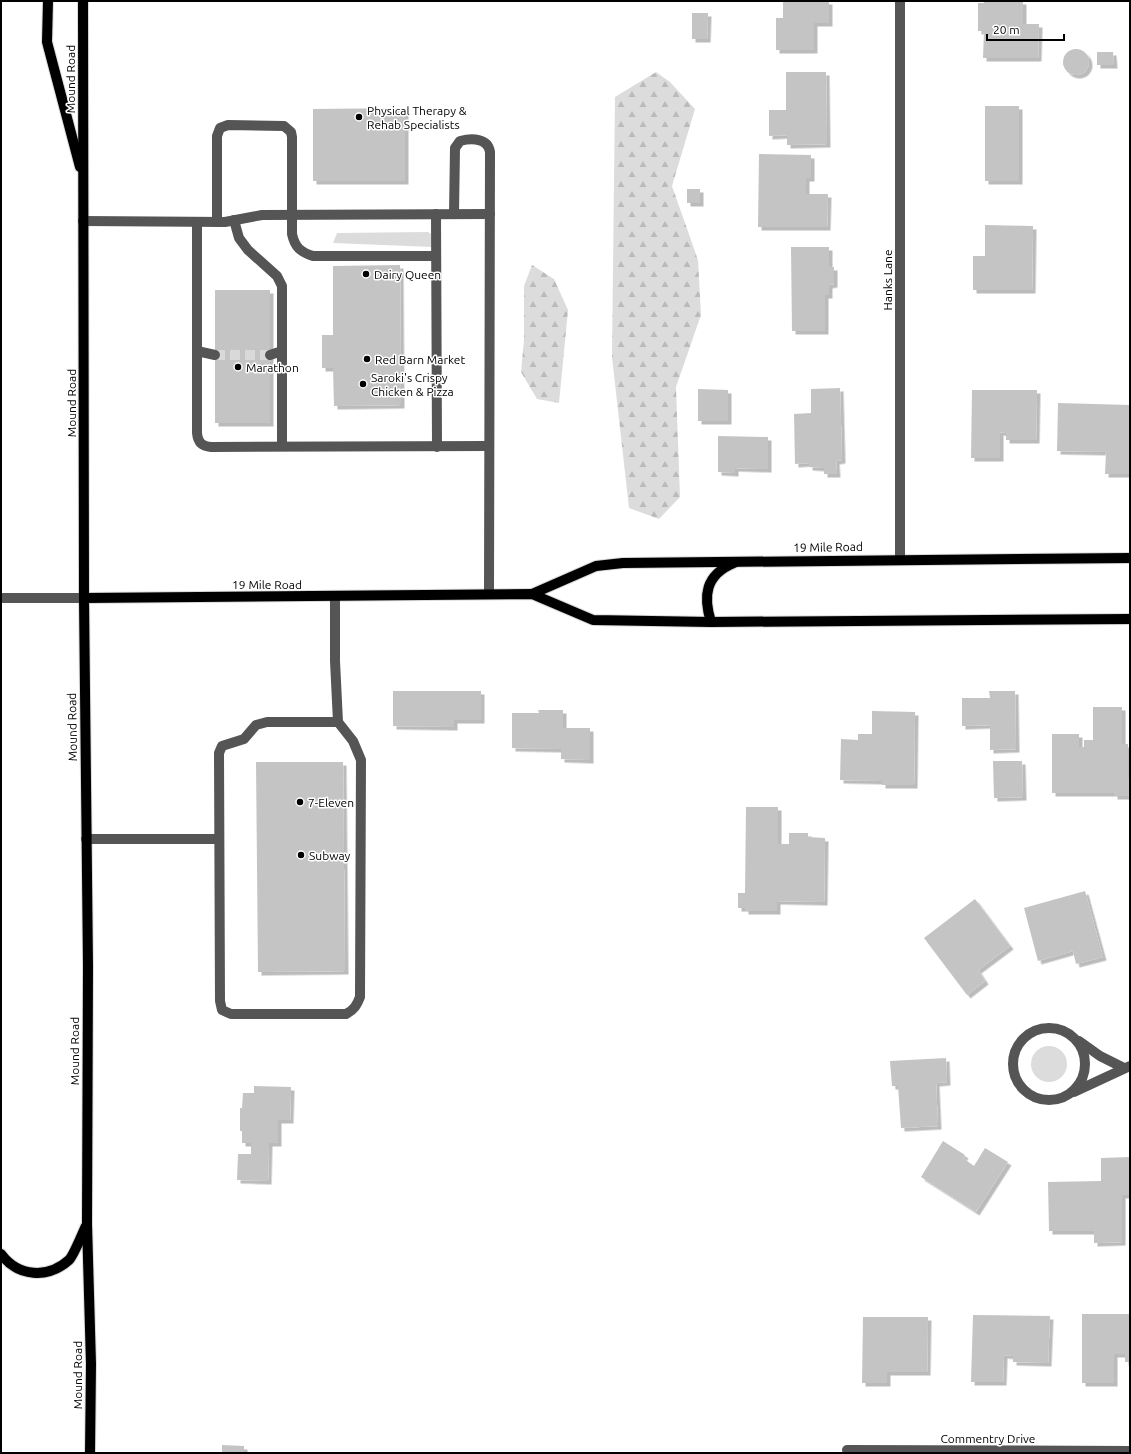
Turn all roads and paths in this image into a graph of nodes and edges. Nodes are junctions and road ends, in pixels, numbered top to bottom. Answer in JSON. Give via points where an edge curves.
{"nodes":[{"id":1,"x":48,"y":1,"type":"edge"},
{"id":2,"x":83,"y":1,"type":"edge"},
{"id":3,"x":900,"y":1,"type":"edge"},
{"id":4,"x":83,"y":180,"type":"junction"},
{"id":5,"x":292,"y":214,"type":"junction"},
{"id":6,"x":436,"y":214,"type":"junction"},
{"id":7,"x":454,"y":214,"type":"junction"},
{"id":8,"x":490,"y":214,"type":"junction"},
{"id":9,"x":234,"y":220,"type":"junction"},
{"id":10,"x":83,"y":221,"type":"junction"},
{"id":11,"x":197,"y":222,"type":"junction"},
{"id":12,"x":217,"y":222,"type":"junction"},
{"id":13,"x":436,"y":256,"type":"junction"},
{"id":14,"x":198,"y":351,"type":"junction"},
{"id":15,"x":282,"y":351,"type":"junction"},
{"id":16,"x":215,"y":355,"type":"tunnel mouth"},
{"id":17,"x":270,"y":355,"type":"tunnel mouth"},
{"id":18,"x":282,"y":446,"type":"junction"},
{"id":19,"x":489,"y":446,"type":"junction"},
{"id":20,"x":437,"y":447,"type":"junction"},
{"id":21,"x":1130,"y":558,"type":"edge"},
{"id":22,"x":900,"y":560,"type":"junction"},
{"id":23,"x":739,"y":561,"type":"junction"},
{"id":24,"x":489,"y":594,"type":"junction"},
{"id":25,"x":532,"y":594,"type":"junction"},
{"id":26,"x":336,"y":596,"type":"junction"},
{"id":27,"x":1,"y":598,"type":"edge"},
{"id":28,"x":84,"y":598,"type":"junction"},
{"id":29,"x":1130,"y":619,"type":"edge"},
{"id":30,"x":711,"y":622,"type":"junction"},
{"id":31,"x":338,"y":722,"type":"junction"},
{"id":32,"x":86,"y":839,"type":"junction"},
{"id":33,"x":219,"y":839,"type":"junction"},
{"id":34,"x":1073,"y":1037,"type":"junction"},
{"id":35,"x":1127,"y":1067,"type":"edge"},
{"id":36,"x":1067,"y":1096,"type":"junction"},
{"id":37,"x":87,"y":1224,"type":"junction"},
{"id":38,"x":1,"y":1254,"type":"edge"},
{"id":39,"x":847,"y":1450,"type":"dead end"},
{"id":40,"x":1130,"y":1451,"type":"edge"},
{"id":41,"x":90,"y":1453,"type":"edge"}],
"edges":[{"from":1,"to":4,"type":"main road","via":[[47,42]]},
{"from":2,"to":4,"type":"main road","name":"Mound Road"},
{"from":3,"to":22,"type":"street","name":"Hanks Lane"},
{"from":4,"to":10,"type":"main road","name":"Mound Road"},
{"from":5,"to":6,"type":"street"},
{"from":5,"to":9,"type":"street","via":[[262,215]]},
{"from":5,"to":12,"type":"street","via":[[291,132],[284,126],[228,125],[220,128],[217,136]]},
{"from":5,"to":13,"type":"street","via":[[292,234],[296,245],[302,252],[313,256]]},
{"from":6,"to":7,"type":"street"},
{"from":6,"to":13,"type":"street"},
{"from":7,"to":8,"type":"street"},
{"from":7,"to":8,"type":"street","via":[[454,153],[457,144],[465,140],[482,141],[490,147]]},
{"from":8,"to":19,"type":"street"},
{"from":9,"to":12,"type":"street"},
{"from":9,"to":15,"type":"street","via":[[238,238],[277,276],[282,286]]},
{"from":10,"to":11,"type":"street"},
{"from":10,"to":28,"type":"main road","name":"Mound Road"},
{"from":11,"to":12,"type":"street"},
{"from":11,"to":14,"type":"street"},
{"from":13,"to":20,"type":"street"},
{"from":14,"to":16,"type":"street"},
{"from":14,"to":18,"type":"street","via":[[200,443],[211,447]]},
{"from":15,"to":17,"type":"street"},
{"from":15,"to":18,"type":"street"},
{"from":18,"to":20,"type":"street"},
{"from":19,"to":20,"type":"street"},
{"from":19,"to":24,"type":"street"},
{"from":21,"to":22,"type":"main road","name":"19 Mile Road"},
{"from":22,"to":23,"type":"main road","name":"19 Mile Road"},
{"from":23,"to":25,"type":"main road","name":"19 Mile Road","via":[[596,566]]},
{"from":23,"to":30,"type":"main road","via":[[724,568],[708,586],[706,598]]},
{"from":24,"to":25,"type":"main road","name":"19 Mile Road"},
{"from":24,"to":26,"type":"main road","name":"19 Mile Road"},
{"from":25,"to":30,"type":"main road","name":"19 Mile Road","via":[[593,620]]},
{"from":26,"to":28,"type":"main road","name":"19 Mile Road"},
{"from":26,"to":31,"type":"street","via":[[335,661]]},
{"from":27,"to":28,"type":"street","name":"19 Mile Road"},
{"from":28,"to":32,"type":"main road","name":"Mound Road"},
{"from":29,"to":30,"type":"main road","name":"19 Mile Road"},
{"from":31,"to":33,"type":"street","via":[[267,722],[256,725],[244,739],[222,746],[219,753]]},
{"from":31,"to":33,"type":"street","via":[[353,741],[361,760],[360,997],[353,1011],[330,1015],[231,1014],[222,1010]]},
{"from":32,"to":33,"type":"street"},
{"from":32,"to":37,"type":"main road","name":"Mound Road"},
{"from":34,"to":35,"type":"street","via":[[1100,1056]]},
{"from":34,"to":36,"type":"street","via":[[1081,1046],[1086,1068],[1076,1089]]},
{"from":34,"to":36,"type":"street","via":[[1062,1030],[1038,1030],[1026,1035],[1018,1044],[1013,1056],[1016,1081],[1024,1091],[1044,1100],[1056,1100]]},
{"from":35,"to":36,"type":"street"},
{"from":37,"to":38,"type":"main road","via":[[70,1259],[52,1271],[38,1274],[25,1272],[10,1265]]},
{"from":37,"to":41,"type":"main road","name":"Mound Road","via":[[91,1364]]},
{"from":39,"to":40,"type":"street","name":"Commentry Drive"}]}
